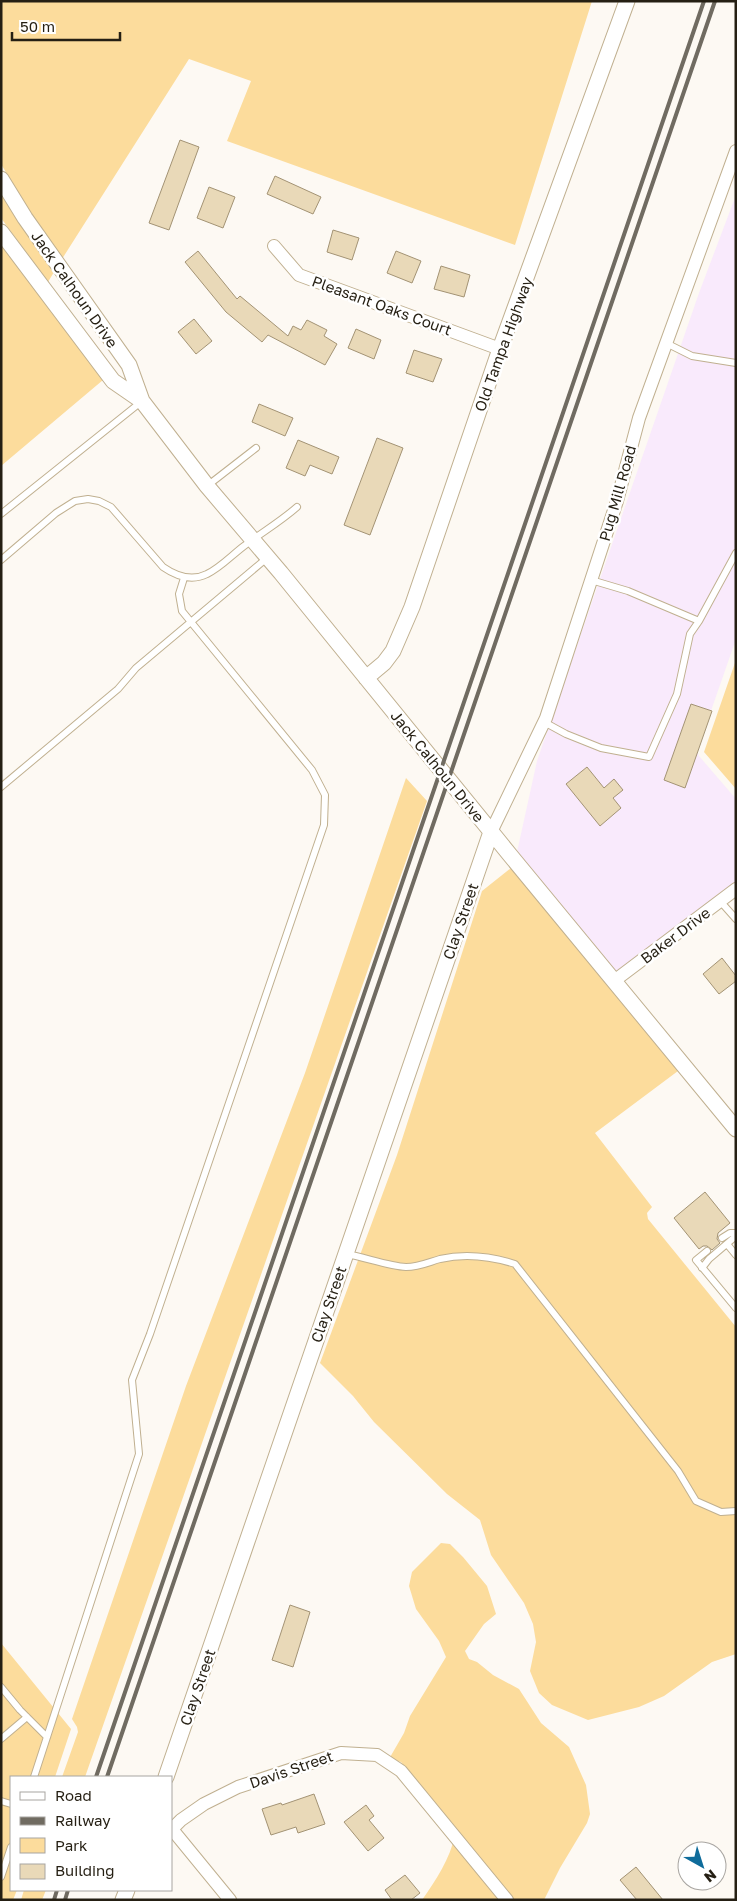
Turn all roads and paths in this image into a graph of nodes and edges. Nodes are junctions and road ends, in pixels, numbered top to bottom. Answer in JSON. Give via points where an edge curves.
{"nodes":[{"id":1,"x":627,"y":1,"type":"edge"},
{"id":2,"x":736,"y":151,"type":"edge"},
{"id":3,"x":1,"y":179,"type":"edge"},
{"id":4,"x":1,"y":232,"type":"edge"},
{"id":5,"x":274,"y":246,"type":"dead end"},
{"id":6,"x":666,"y":343,"type":"junction"},
{"id":7,"x":500,"y":349,"type":"junction"},
{"id":8,"x":736,"y":363,"type":"edge"},
{"id":9,"x":142,"y":401,"type":"junction"},
{"id":10,"x":256,"y":448,"type":"dead end"},
{"id":11,"x":207,"y":486,"type":"junction"},
{"id":12,"x":297,"y":507,"type":"dead end"},
{"id":13,"x":1,"y":514,"type":"edge"},
{"id":14,"x":253,"y":539,"type":"junction"},
{"id":15,"x":736,"y":553,"type":"edge"},
{"id":16,"x":268,"y":557,"type":"junction"},
{"id":17,"x":1,"y":560,"type":"edge"},
{"id":18,"x":184,"y":578,"type":"junction"},
{"id":19,"x":591,"y":580,"type":"junction"},
{"id":20,"x":191,"y":621,"type":"junction"},
{"id":21,"x":699,"y":621,"type":"junction"},
{"id":22,"x":366,"y":678,"type":"junction"},
{"id":23,"x":544,"y":722,"type":"junction"},
{"id":24,"x":1,"y":787,"type":"edge"},
{"id":25,"x":491,"y":832,"type":"junction"},
{"id":26,"x":736,"y":889,"type":"edge"},
{"id":27,"x":720,"y":901,"type":"junction"},
{"id":28,"x":736,"y":919,"type":"edge"},
{"id":29,"x":614,"y":981,"type":"junction"},
{"id":30,"x":736,"y":1129,"type":"edge"},
{"id":31,"x":736,"y":1235,"type":"edge"},
{"id":32,"x":722,"y":1238,"type":"dead end"},
{"id":33,"x":727,"y":1244,"type":"junction"},
{"id":34,"x":707,"y":1251,"type":"dead end"},
{"id":35,"x":345,"y":1253,"type":"junction"},
{"id":36,"x":736,"y":1255,"type":"edge"},
{"id":37,"x":702,"y":1268,"type":"junction"},
{"id":38,"x":736,"y":1308,"type":"edge"},
{"id":39,"x":736,"y":1511,"type":"edge"},
{"id":40,"x":1,"y":1687,"type":"edge"},
{"id":41,"x":27,"y":1717,"type":"junction"},
{"id":42,"x":47,"y":1737,"type":"junction"},
{"id":43,"x":1,"y":1739,"type":"edge"},
{"id":44,"x":34,"y":1776,"type":"edge"},
{"id":45,"x":166,"y":1776,"type":"edge"},
{"id":46,"x":172,"y":1828,"type":"edge"},
{"id":47,"x":10,"y":1850,"type":"edge"},
{"id":48,"x":1,"y":1877,"type":"edge"},
{"id":49,"x":230,"y":1900,"type":"edge"},
{"id":50,"x":507,"y":1900,"type":"edge"}],
"edges":[{"from":1,"to":7,"type":"street","name":"Old Tampa Highway"},
{"from":2,"to":6,"type":"street","name":"Pug Mill Road"},
{"from":3,"to":9,"type":"street","name":"Jack Calhoun Drive","via":[[24,218],[129,366]]},
{"from":4,"to":9,"type":"street","name":"Jack Calhoun Drive","via":[[113,381]]},
{"from":5,"to":7,"type":"street","name":"Pleasant Oaks Court","via":[[300,275]]},
{"from":6,"to":8,"type":"lane","via":[[692,356]]},
{"from":6,"to":19,"type":"street","name":"Pug Mill Road","via":[[639,418]]},
{"from":7,"to":22,"type":"street","name":"Old Tampa Highway","via":[[412,607],[393,651]]},
{"from":9,"to":11,"type":"street","name":"Jack Calhoun Drive"},
{"from":9,"to":13,"type":"lane"},
{"from":10,"to":11,"type":"lane"},
{"from":11,"to":14,"type":"street","name":"Jack Calhoun Drive"},
{"from":12,"to":14,"type":"lane"},
{"from":14,"to":16,"type":"street","name":"Jack Calhoun Drive"},
{"from":14,"to":18,"type":"lane","via":[[206,574]]},
{"from":15,"to":21,"type":"lane"},
{"from":16,"to":20,"type":"lane"},
{"from":16,"to":22,"type":"street","name":"Jack Calhoun Drive"},
{"from":17,"to":18,"type":"lane","via":[[56,513],[75,501],[88,499],[111,507],[163,567]]},
{"from":18,"to":20,"type":"lane","via":[[179,602]]},
{"from":19,"to":21,"type":"lane","via":[[628,591]]},
{"from":19,"to":23,"type":"street","name":"Pug Mill Road"},
{"from":20,"to":24,"type":"lane","via":[[136,668],[118,689]]},
{"from":20,"to":42,"type":"lane","via":[[312,770],[325,795],[324,825],[132,1380],[139,1454]]},
{"from":21,"to":23,"type":"lane","via":[[690,634],[677,694],[649,757],[601,748]]},
{"from":22,"to":25,"type":"street","name":"Jack Calhoun Drive"},
{"from":23,"to":25,"type":"street","name":"Pug Mill Road"},
{"from":25,"to":29,"type":"street","name":"Jack Calhoun Drive"},
{"from":25,"to":35,"type":"street","name":"Clay Street"},
{"from":26,"to":27,"type":"street","name":"Baker Drive"},
{"from":27,"to":28,"type":"lane"},
{"from":27,"to":29,"type":"street","name":"Baker Drive"},
{"from":29,"to":30,"type":"street","name":"Jack Calhoun Drive"},
{"from":31,"to":32,"type":"lane","via":[[730,1233]]},
{"from":31,"to":33,"type":"lane"},
{"from":33,"to":36,"type":"lane"},
{"from":33,"to":37,"type":"lane"},
{"from":34,"to":37,"type":"lane","via":[[696,1260]]},
{"from":35,"to":39,"type":"lane","via":[[406,1267],[468,1255],[493,1257],[515,1264],[678,1471],[696,1501],[721,1512]]},
{"from":35,"to":45,"type":"street","name":"Clay Street"},
{"from":37,"to":38,"type":"lane"},
{"from":40,"to":41,"type":"lane"},
{"from":41,"to":42,"type":"lane"},
{"from":41,"to":43,"type":"lane"},
{"from":42,"to":44,"type":"lane"},
{"from":46,"to":49,"type":"street"},
{"from":46,"to":50,"type":"street","name":"Davis Street","via":[[204,1804],[238,1787],[341,1753],[377,1754],[401,1771]]},
{"from":47,"to":48,"type":"lane"}]}
